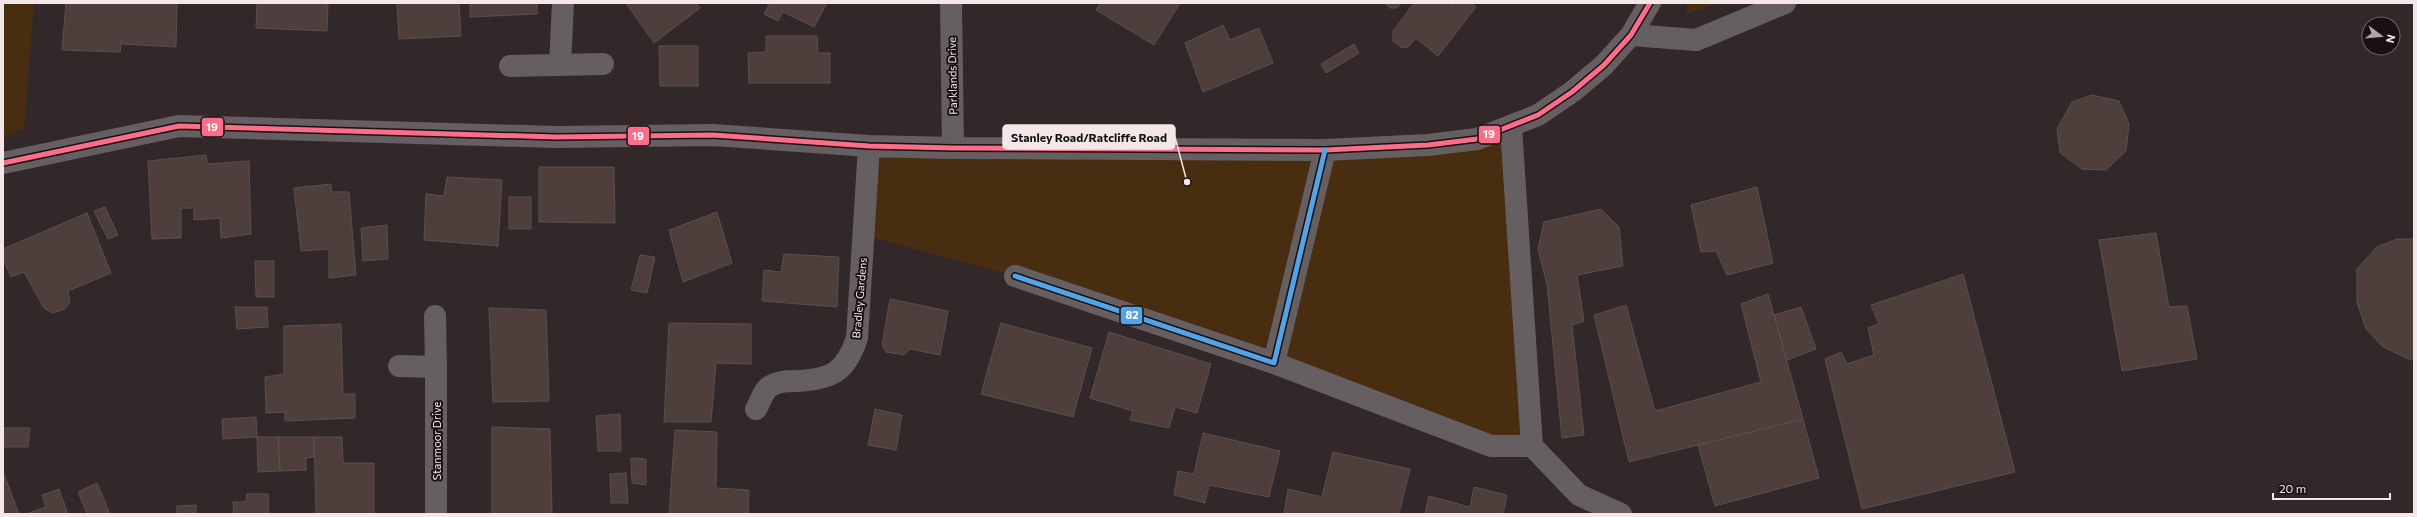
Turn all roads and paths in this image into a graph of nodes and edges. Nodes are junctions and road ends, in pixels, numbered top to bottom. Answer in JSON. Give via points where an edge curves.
{"nodes":[{"id":1,"x":563,"y":3,"type":"edge"},
{"id":2,"x":951,"y":3,"type":"edge"},
{"id":3,"x":1650,"y":3,"type":"edge"},
{"id":4,"x":1785,"y":3,"type":"edge"},
{"id":5,"x":1631,"y":35,"type":"junction"},
{"id":6,"x":603,"y":64,"type":"dead end"},
{"id":7,"x":560,"y":65,"type":"junction"},
{"id":8,"x":510,"y":66,"type":"dead end"},
{"id":9,"x":1511,"y":127,"type":"junction"},
{"id":10,"x":869,"y":146,"type":"junction"},
{"id":11,"x":953,"y":148,"type":"junction"},
{"id":12,"x":1325,"y":150,"type":"junction"},
{"id":13,"x":3,"y":163,"type":"edge"},
{"id":14,"x":1015,"y":276,"type":"dead end"},
{"id":15,"x":435,"y":316,"type":"dead end"},
{"id":16,"x":1274,"y":363,"type":"junction"},
{"id":17,"x":399,"y":366,"type":"dead end"},
{"id":18,"x":436,"y":367,"type":"junction"},
{"id":19,"x":756,"y":409,"type":"dead end"},
{"id":20,"x":1532,"y":446,"type":"junction"},
{"id":21,"x":436,"y":514,"type":"edge"},
{"id":22,"x":1621,"y":514,"type":"edge"}],
"edges":[{"from":1,"to":7,"type":"street"},
{"from":2,"to":11,"type":"street","name":"Parklands Drive"},
{"from":3,"to":5,"type":"street"},
{"from":4,"to":5,"type":"street","via":[[1696,40]]},
{"from":5,"to":9,"type":"street","via":[[1604,65],[1572,92],[1538,115]]},
{"from":6,"to":7,"type":"street"},
{"from":7,"to":8,"type":"street"},
{"from":9,"to":12,"type":"street","via":[[1477,139],[1442,144]]},
{"from":9,"to":20,"type":"street"},
{"from":10,"to":11,"type":"street"},
{"from":10,"to":13,"type":"street","via":[[713,135],[550,137],[179,126]]},
{"from":10,"to":19,"type":"street","name":"Bradley Gardens","via":[[857,338],[851,357],[838,372],[822,378],[782,381],[767,388]]},
{"from":11,"to":12,"type":"street"},
{"from":12,"to":16,"type":"street"},
{"from":14,"to":16,"type":"street"},
{"from":15,"to":18,"type":"street","name":"Stanmoor Drive"},
{"from":16,"to":20,"type":"street","via":[[1491,446]]},
{"from":17,"to":18,"type":"street"},
{"from":18,"to":21,"type":"street","name":"Stanmoor Drive"},
{"from":20,"to":22,"type":"street","via":[[1579,495]]}]}
